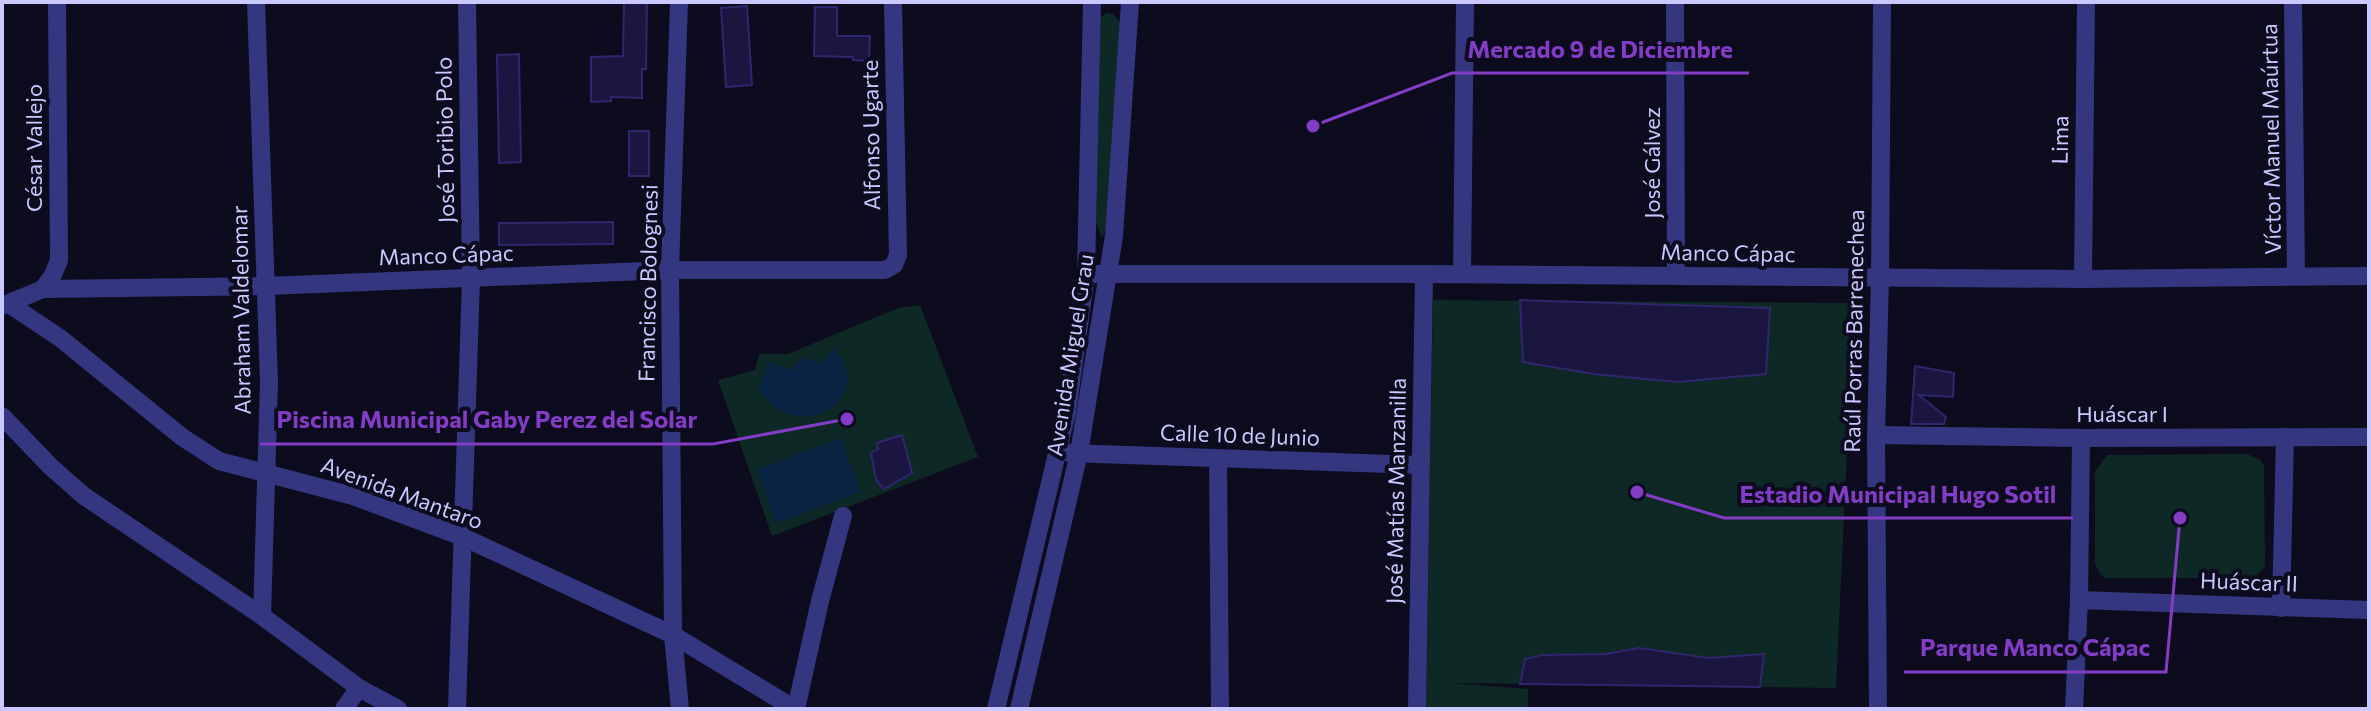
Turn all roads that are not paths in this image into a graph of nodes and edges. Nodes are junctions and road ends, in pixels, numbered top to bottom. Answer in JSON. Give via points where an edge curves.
{"nodes":[{"id":1,"x":57,"y":2,"type":"edge"},
{"id":2,"x":256,"y":2,"type":"edge"},
{"id":3,"x":467,"y":2,"type":"edge"},
{"id":4,"x":679,"y":2,"type":"edge"},
{"id":5,"x":893,"y":2,"type":"edge"},
{"id":6,"x":1092,"y":2,"type":"edge"},
{"id":7,"x":1130,"y":2,"type":"edge"},
{"id":8,"x":1465,"y":2,"type":"edge"},
{"id":9,"x":1675,"y":2,"type":"edge"},
{"id":10,"x":1882,"y":2,"type":"edge"},
{"id":11,"x":2086,"y":2,"type":"edge"},
{"id":12,"x":2293,"y":2,"type":"edge"},
{"id":13,"x":894,"y":265,"type":"joint"},
{"id":14,"x":670,"y":270,"type":"junction"},
{"id":15,"x":1086,"y":274,"type":"junction"},
{"id":16,"x":1110,"y":274,"type":"junction"},
{"id":17,"x":1424,"y":274,"type":"junction"},
{"id":18,"x":1462,"y":274,"type":"junction"},
{"id":19,"x":1676,"y":276,"type":"junction"},
{"id":20,"x":2296,"y":276,"type":"junction"},
{"id":21,"x":2369,"y":276,"type":"edge"},
{"id":22,"x":1880,"y":278,"type":"junction"},
{"id":23,"x":471,"y":279,"type":"junction"},
{"id":24,"x":2083,"y":279,"type":"junction"},
{"id":25,"x":266,"y":286,"type":"junction"},
{"id":26,"x":43,"y":289,"type":"junction"},
{"id":27,"x":5,"y":305,"type":"edge"},
{"id":28,"x":2,"y":416,"type":"edge"},
{"id":29,"x":1876,"y":435,"type":"junction"},
{"id":30,"x":2285,"y":437,"type":"junction"},
{"id":31,"x":2369,"y":437,"type":"edge"},
{"id":32,"x":2081,"y":438,"type":"junction"},
{"id":33,"x":1058,"y":453,"type":"junction"},
{"id":34,"x":1079,"y":453,"type":"junction"},
{"id":35,"x":1218,"y":459,"type":"junction"},
{"id":36,"x":1420,"y":465,"type":"junction"},
{"id":37,"x":266,"y":473,"type":"junction"},
{"id":38,"x":843,"y":516,"type":"dead end"},
{"id":39,"x":463,"y":537,"type":"junction"},
{"id":40,"x":2079,"y":600,"type":"junction"},
{"id":41,"x":2281,"y":608,"type":"junction"},
{"id":42,"x":2369,"y":610,"type":"edge"},
{"id":43,"x":262,"y":616,"type":"junction"},
{"id":44,"x":673,"y":635,"type":"junction"},
{"id":45,"x":359,"y":688,"type":"junction"},
{"id":46,"x":344,"y":709,"type":"edge"},
{"id":47,"x":398,"y":709,"type":"edge"},
{"id":48,"x":457,"y":709,"type":"edge"},
{"id":49,"x":680,"y":709,"type":"edge"},
{"id":50,"x":795,"y":709,"type":"edge"},
{"id":51,"x":996,"y":709,"type":"edge"},
{"id":52,"x":1019,"y":709,"type":"edge"},
{"id":53,"x":1220,"y":709,"type":"edge"},
{"id":54,"x":1417,"y":709,"type":"edge"},
{"id":55,"x":1878,"y":709,"type":"edge"},
{"id":56,"x":2074,"y":709,"type":"edge"}],
"edges":[{"from":1,"to":26,"type":"street","name":"César Vallejo","via":[[59,260]]},
{"from":2,"to":25,"type":"street","name":"Abraham Valdelomar"},
{"from":3,"to":23,"type":"street","name":"José Toribio Polo"},
{"from":4,"to":14,"type":"street","name":"Francisco Bolognesi"},
{"from":5,"to":13,"type":"street","name":"Alfonso Ugarte","via":[[898,255]]},
{"from":6,"to":15,"type":"street","name":"Avenida Miguel Grau"},
{"from":7,"to":16,"type":"street","name":"Avenida Miguel Grau"},
{"from":8,"to":18,"type":"street"},
{"from":9,"to":19,"type":"street","name":"José Gálvez"},
{"from":10,"to":22,"type":"street","name":"Raúl Porras Barrenechea"},
{"from":11,"to":24,"type":"street","name":"Lima"},
{"from":12,"to":20,"type":"street","name":"Víctor Manuel Maúrtua"},
{"from":13,"to":14,"type":"street","name":"Manco Cápac","via":[[885,270]]},
{"from":14,"to":23,"type":"street","name":"Manco Cápac"},
{"from":14,"to":44,"type":"street","name":"Francisco Bolognesi"},
{"from":15,"to":16,"type":"street","name":"Manco Cápac"},
{"from":15,"to":33,"type":"street","name":"Avenida Miguel Grau"},
{"from":16,"to":17,"type":"street","name":"Manco Cápac"},
{"from":16,"to":34,"type":"street","name":"Avenida Miguel Grau"},
{"from":17,"to":18,"type":"street","name":"Manco Cápac"},
{"from":17,"to":36,"type":"street","name":"José Matías Manzanilla"},
{"from":18,"to":19,"type":"street","name":"Manco Cápac"},
{"from":19,"to":22,"type":"street","name":"Manco Cápac"},
{"from":20,"to":21,"type":"street","name":"Manco Cápac"},
{"from":20,"to":24,"type":"street","name":"Manco Cápac"},
{"from":22,"to":24,"type":"street","name":"Manco Cápac"},
{"from":22,"to":29,"type":"street","name":"Raúl Porras Barrenechea"},
{"from":23,"to":25,"type":"street","name":"Manco Cápac"},
{"from":23,"to":39,"type":"street","name":"José Toribio Polo"},
{"from":25,"to":26,"type":"street","name":"Manco Cápac"},
{"from":25,"to":37,"type":"street","name":"Abraham Valdelomar"},
{"from":26,"to":27,"type":"street","name":"Manco Cápac"},
{"from":27,"to":37,"type":"street","name":"Avenida Mantaro","via":[[60,338],[219,461]]},
{"from":28,"to":43,"type":"street","via":[[84,496]]},
{"from":29,"to":32,"type":"street","name":"Huáscar I"},
{"from":29,"to":55,"type":"street","name":"Raúl Porras Barrenechea"},
{"from":30,"to":31,"type":"street","name":"Huáscar I"},
{"from":30,"to":32,"type":"street","name":"Huáscar I"},
{"from":30,"to":41,"type":"street"},
{"from":32,"to":40,"type":"street"},
{"from":33,"to":34,"type":"street","name":"Calle 10 de Junio"},
{"from":33,"to":51,"type":"street","name":"Avenida Miguel Grau"},
{"from":34,"to":35,"type":"street","name":"Calle 10 de Junio"},
{"from":34,"to":52,"type":"street","name":"Avenida Miguel Grau"},
{"from":35,"to":36,"type":"street","name":"Calle 10 de Junio"},
{"from":35,"to":53,"type":"street"},
{"from":36,"to":54,"type":"street","name":"José Matías Manzanilla"},
{"from":37,"to":39,"type":"street","name":"Avenida Mantaro","via":[[353,496]]},
{"from":37,"to":43,"type":"street","name":"Abraham Valdelomar"},
{"from":38,"to":50,"type":"street"},
{"from":39,"to":44,"type":"street","name":"Avenida Mantaro"},
{"from":39,"to":48,"type":"street","name":"José Toribio Polo"},
{"from":40,"to":41,"type":"street","name":"Huáscar II"},
{"from":40,"to":56,"type":"street"},
{"from":41,"to":42,"type":"street","name":"Huáscar II"},
{"from":43,"to":45,"type":"street"},
{"from":44,"to":49,"type":"street","name":"Francisco Bolognesi"},
{"from":44,"to":50,"type":"street","name":"Avenida Mantaro"},
{"from":45,"to":46,"type":"street"},
{"from":45,"to":47,"type":"street"}]}
